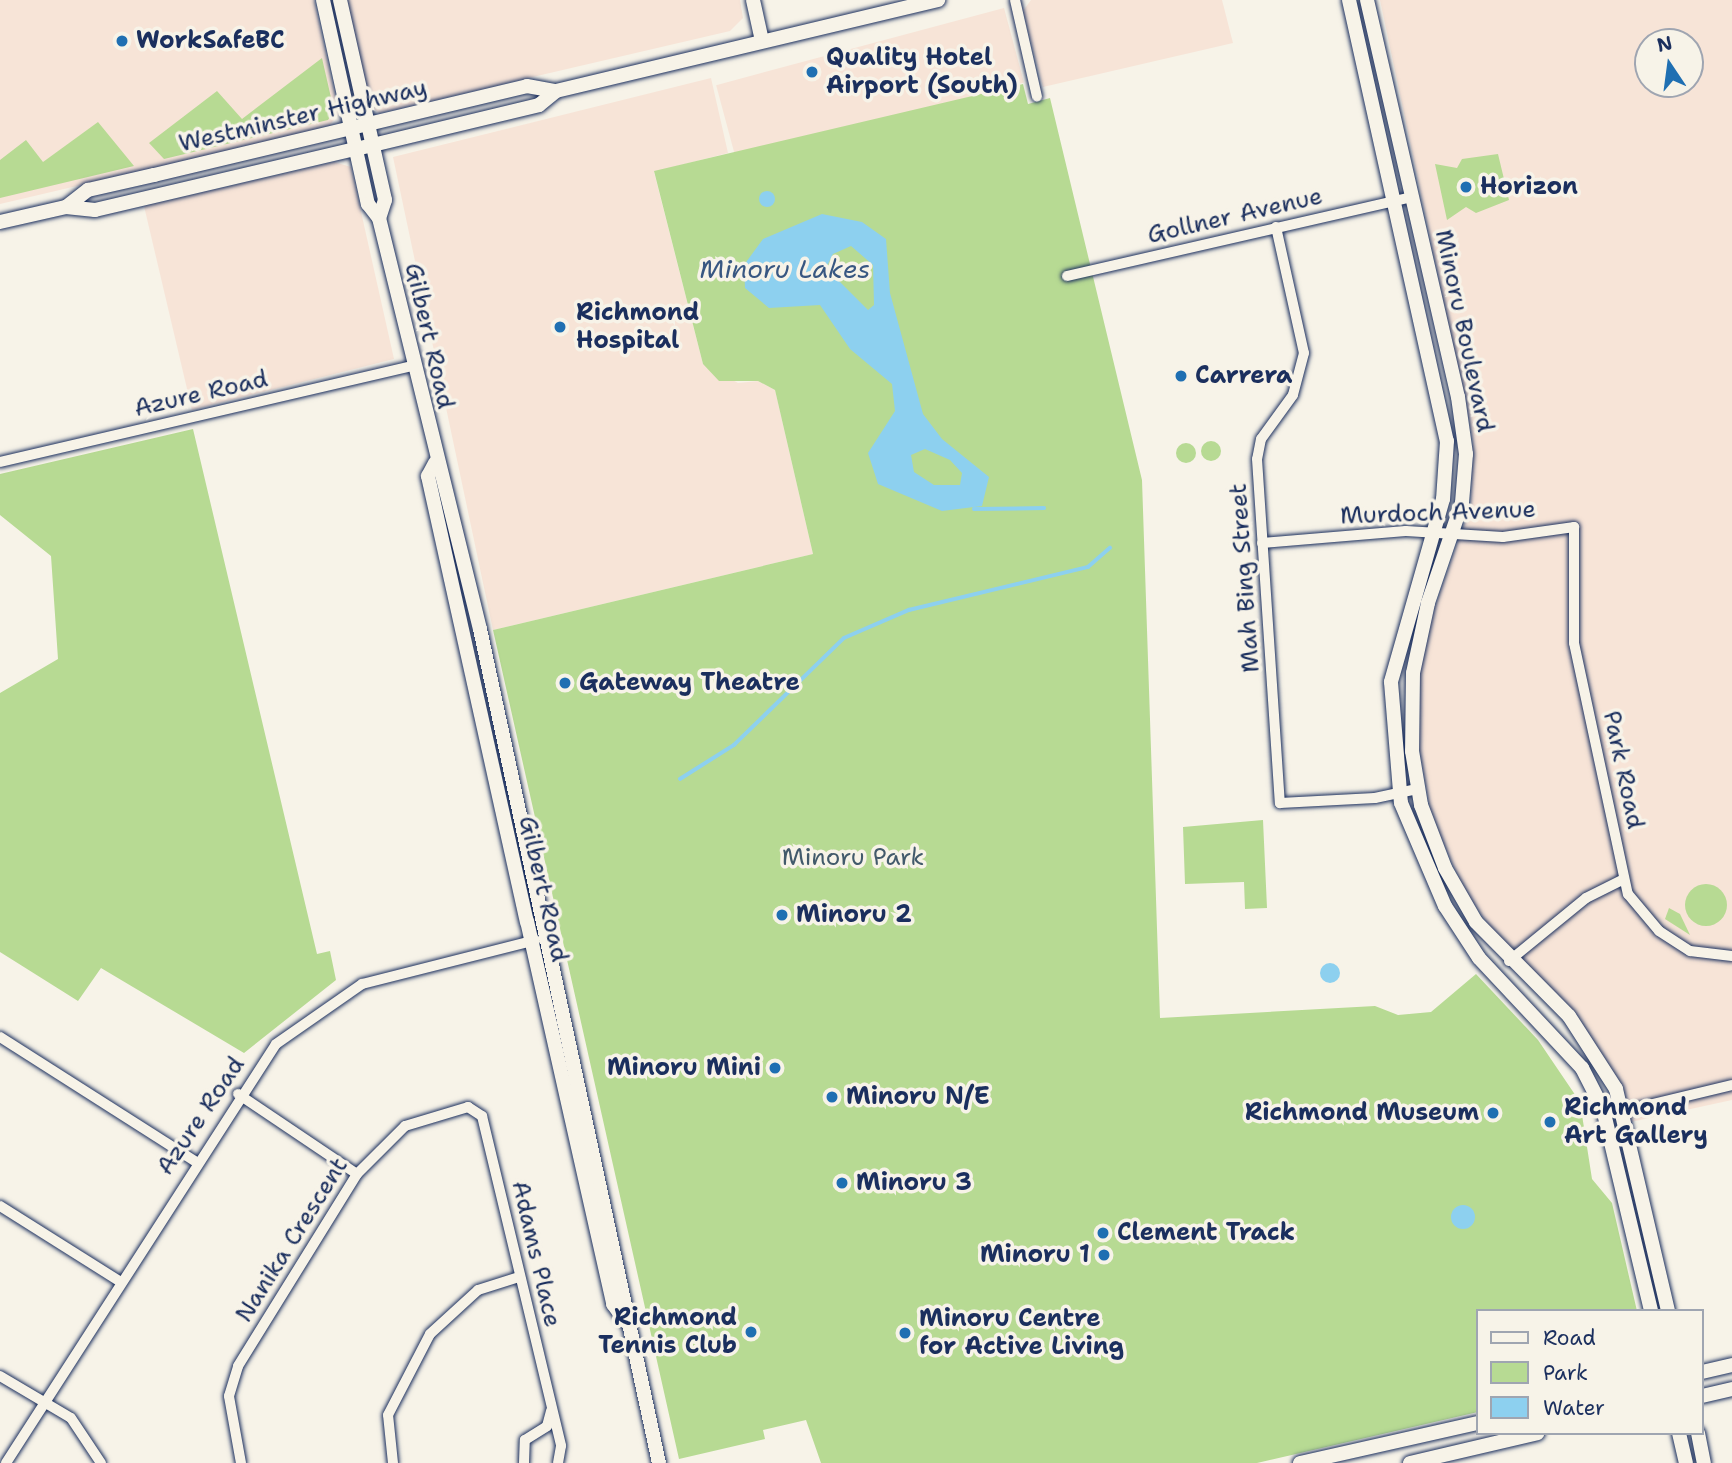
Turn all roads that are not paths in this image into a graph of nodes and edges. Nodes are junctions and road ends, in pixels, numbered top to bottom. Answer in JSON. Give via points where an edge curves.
{"nodes":[{"id":1,"x":323,"y":0,"type":"edge"},
{"id":2,"x":340,"y":0,"type":"edge"},
{"id":3,"x":753,"y":0,"type":"edge"},
{"id":4,"x":938,"y":0,"type":"edge"},
{"id":5,"x":1015,"y":0,"type":"edge"},
{"id":6,"x":1349,"y":0,"type":"edge"},
{"id":7,"x":1367,"y":0,"type":"edge"},
{"id":8,"x":762,"y":41,"type":"junction"},
{"id":9,"x":556,"y":92,"type":"junction"},
{"id":10,"x":1037,"y":97,"type":"dead end"},
{"id":11,"x":368,"y":124,"type":"junction"},
{"id":12,"x":351,"y":128,"type":"junction"},
{"id":13,"x":373,"y":145,"type":"junction"},
{"id":14,"x":356,"y":149,"type":"junction"},
{"id":15,"x":1412,"y":197,"type":"junction"},
{"id":16,"x":1396,"y":201,"type":"junction"},
{"id":17,"x":66,"y":207,"type":"junction"},
{"id":18,"x":379,"y":218,"type":"junction"},
{"id":19,"x":0,"y":222,"type":"edge"},
{"id":20,"x":1276,"y":227,"type":"junction"},
{"id":21,"x":1067,"y":276,"type":"dead end"},
{"id":22,"x":412,"y":366,"type":"junction"},
{"id":23,"x":0,"y":462,"type":"edge"},
{"id":24,"x":435,"y":463,"type":"junction"},
{"id":25,"x":1574,"y":527,"type":"joint"},
{"id":26,"x":1432,"y":533,"type":"junction"},
{"id":27,"x":1453,"y":535,"type":"junction"},
{"id":28,"x":1262,"y":543,"type":"junction"},
{"id":29,"x":1417,"y":789,"type":"junction"},
{"id":30,"x":1398,"y":793,"type":"junction"},
{"id":31,"x":1624,"y":879,"type":"junction"},
{"id":32,"x":547,"y":937,"type":"junction"},
{"id":33,"x":531,"y":941,"type":"junction"},
{"id":34,"x":1732,"y":956,"type":"edge"},
{"id":35,"x":1509,"y":961,"type":"junction"},
{"id":36,"x":0,"y":1037,"type":"edge"},
{"id":37,"x":1732,"y":1085,"type":"edge"},
{"id":38,"x":238,"y":1094,"type":"junction"},
{"id":39,"x":478,"y":1108,"type":"joint"},
{"id":40,"x":1624,"y":1111,"type":"junction"},
{"id":41,"x":195,"y":1161,"type":"junction"},
{"id":42,"x":357,"y":1174,"type":"junction"},
{"id":43,"x":0,"y":1206,"type":"edge"},
{"id":44,"x":519,"y":1277,"type":"junction"},
{"id":45,"x":119,"y":1281,"type":"junction"},
{"id":46,"x":1651,"y":1309,"type":"edge"},
{"id":47,"x":1668,"y":1309,"type":"edge"},
{"id":48,"x":626,"y":1322,"type":"junction"},
{"id":49,"x":1732,"y":1365,"type":"edge"},
{"id":50,"x":1704,"y":1372,"type":"edge"},
{"id":51,"x":0,"y":1376,"type":"edge"},
{"id":52,"x":1732,"y":1389,"type":"edge"},
{"id":53,"x":1704,"y":1396,"type":"edge"},
{"id":54,"x":43,"y":1403,"type":"junction"},
{"id":55,"x":551,"y":1411,"type":"junction"},
{"id":56,"x":1476,"y":1423,"type":"edge"},
{"id":57,"x":1529,"y":1435,"type":"edge"},
{"id":58,"x":1679,"y":1435,"type":"edge"},
{"id":59,"x":1698,"y":1435,"type":"edge"},
{"id":60,"x":6,"y":1463,"type":"edge"},
{"id":61,"x":101,"y":1463,"type":"edge"},
{"id":62,"x":241,"y":1463,"type":"edge"},
{"id":63,"x":393,"y":1463,"type":"edge"},
{"id":64,"x":524,"y":1463,"type":"edge"},
{"id":65,"x":558,"y":1463,"type":"edge"},
{"id":66,"x":659,"y":1463,"type":"edge"},
{"id":67,"x":1300,"y":1463,"type":"edge"},
{"id":68,"x":1410,"y":1463,"type":"edge"},
{"id":69,"x":1686,"y":1463,"type":"edge"},
{"id":70,"x":1704,"y":1463,"type":"edge"}],
"edges":[{"from":1,"to":12,"type":"main road","name":"Gilbert Road"},
{"from":2,"to":11,"type":"main road","name":"Gilbert Road"},
{"from":3,"to":8,"type":"main road"},
{"from":4,"to":8,"type":"main road","name":"Westminster Highway"},
{"from":5,"to":10,"type":"street"},
{"from":6,"to":16,"type":"main road","name":"Minoru Boulevard"},
{"from":7,"to":15,"type":"main road","name":"Minoru Boulevard"},
{"from":8,"to":9,"type":"main road","name":"Westminster Highway"},
{"from":9,"to":11,"type":"main road","name":"Westminster Highway","via":[[527,86]]},
{"from":9,"to":13,"type":"main road","name":"Westminster Highway","via":[[539,105]]},
{"from":11,"to":12,"type":"main road","name":"Westminster Highway"},
{"from":11,"to":13,"type":"main road","name":"Gilbert Road"},
{"from":12,"to":14,"type":"main road","name":"Gilbert Road"},
{"from":12,"to":17,"type":"main road","name":"Westminster Highway","via":[[88,190]]},
{"from":13,"to":14,"type":"main road","name":"Westminster Highway"},
{"from":13,"to":18,"type":"main road","name":"Gilbert Road","via":[[385,200]]},
{"from":14,"to":17,"type":"main road","name":"Westminster Highway","via":[[95,210]]},
{"from":14,"to":18,"type":"main road","name":"Gilbert Road","via":[[368,204]]},
{"from":15,"to":16,"type":"street","name":"Gollner Avenue"},
{"from":15,"to":27,"type":"main road","name":"Minoru Boulevard","via":[[1463,423],[1467,469]]},
{"from":16,"to":20,"type":"street","name":"Gollner Avenue"},
{"from":16,"to":26,"type":"main road","name":"Minoru Boulevard","via":[[1447,441],[1443,499]]},
{"from":17,"to":19,"type":"main road","name":"Westminster Highway"},
{"from":18,"to":22,"type":"main road","name":"Gilbert Road"},
{"from":20,"to":21,"type":"street","name":"Gollner Avenue"},
{"from":20,"to":28,"type":"street","name":"Mah Bing Street","via":[[1304,354],[1293,395],[1261,439]]},
{"from":22,"to":23,"type":"street","name":"Azure Road"},
{"from":22,"to":24,"type":"main road","name":"Gilbert Road"},
{"from":24,"to":32,"type":"main road","name":"Gilbert Road","via":[[446,484]]},
{"from":24,"to":33,"type":"main road","name":"Gilbert Road","via":[[428,476]]},
{"from":25,"to":27,"type":"street","name":"Murdoch Avenue","via":[[1503,537]]},
{"from":25,"to":31,"type":"street","name":"Park Road","via":[[1574,643]]},
{"from":26,"to":27,"type":"street","name":"Murdoch Avenue"},
{"from":26,"to":28,"type":"street","name":"Murdoch Avenue"},
{"from":26,"to":30,"type":"main road","name":"Minoru Boulevard","via":[[1391,682]]},
{"from":27,"to":29,"type":"main road","name":"Minoru Boulevard","via":[[1427,603],[1413,673]]},
{"from":28,"to":30,"type":"street","name":"Mah Bing Street","via":[[1280,803]]},
{"from":29,"to":30,"type":"street","name":"Mah Bing Street"},
{"from":29,"to":35,"type":"main road","name":"Minoru Boulevard","via":[[1445,868]]},
{"from":30,"to":46,"type":"main road","name":"Minoru Boulevard","via":[[1409,831],[1452,916],[1493,975],[1583,1068],[1603,1109]]},
{"from":31,"to":34,"type":"street","name":"Park Road","via":[[1635,903],[1667,937],[1690,951]]},
{"from":31,"to":35,"type":"street","via":[[1586,898]]},
{"from":32,"to":33,"type":"street","name":"Azure Road"},
{"from":32,"to":48,"type":"main road","name":"Gilbert Road","via":[[628,1300]]},
{"from":33,"to":38,"type":"street","name":"Azure Road","via":[[347,991],[276,1044]]},
{"from":33,"to":48,"type":"main road","name":"Gilbert Road","via":[[612,1304]]},
{"from":35,"to":40,"type":"main road","name":"Minoru Boulevard","via":[[1592,1046]]},
{"from":36,"to":41,"type":"street"},
{"from":37,"to":40,"type":"street"},
{"from":38,"to":41,"type":"street","name":"Azure Road"},
{"from":38,"to":42,"type":"street"},
{"from":39,"to":42,"type":"street","name":"Nanika Crescent","via":[[405,1126]]},
{"from":39,"to":44,"type":"street","name":"Adams Place"},
{"from":40,"to":47,"type":"main road","name":"Minoru Boulevard"},
{"from":41,"to":45,"type":"street","name":"Azure Road"},
{"from":42,"to":62,"type":"street","name":"Nanika Crescent","via":[[238,1366],[229,1396]]},
{"from":43,"to":45,"type":"street"},
{"from":44,"to":55,"type":"street","name":"Adams Place"},
{"from":44,"to":63,"type":"street","via":[[478,1290],[430,1334],[388,1415]]},
{"from":45,"to":54,"type":"street","name":"Azure Road"},
{"from":48,"to":66,"type":"main road","name":"Gilbert Road"},
{"from":49,"to":50,"type":"main road"},
{"from":51,"to":54,"type":"street"},
{"from":52,"to":53,"type":"main road"},
{"from":54,"to":60,"type":"street","name":"Azure Road"},
{"from":54,"to":61,"type":"street","via":[[79,1425]]},
{"from":55,"to":64,"type":"street","via":[[547,1426],[525,1440]]},
{"from":55,"to":65,"type":"street","name":"Adams Place","via":[[561,1446]]},
{"from":56,"to":67,"type":"main road"},
{"from":57,"to":68,"type":"main road"},
{"from":58,"to":69,"type":"main road"},
{"from":59,"to":70,"type":"main road"}]}
